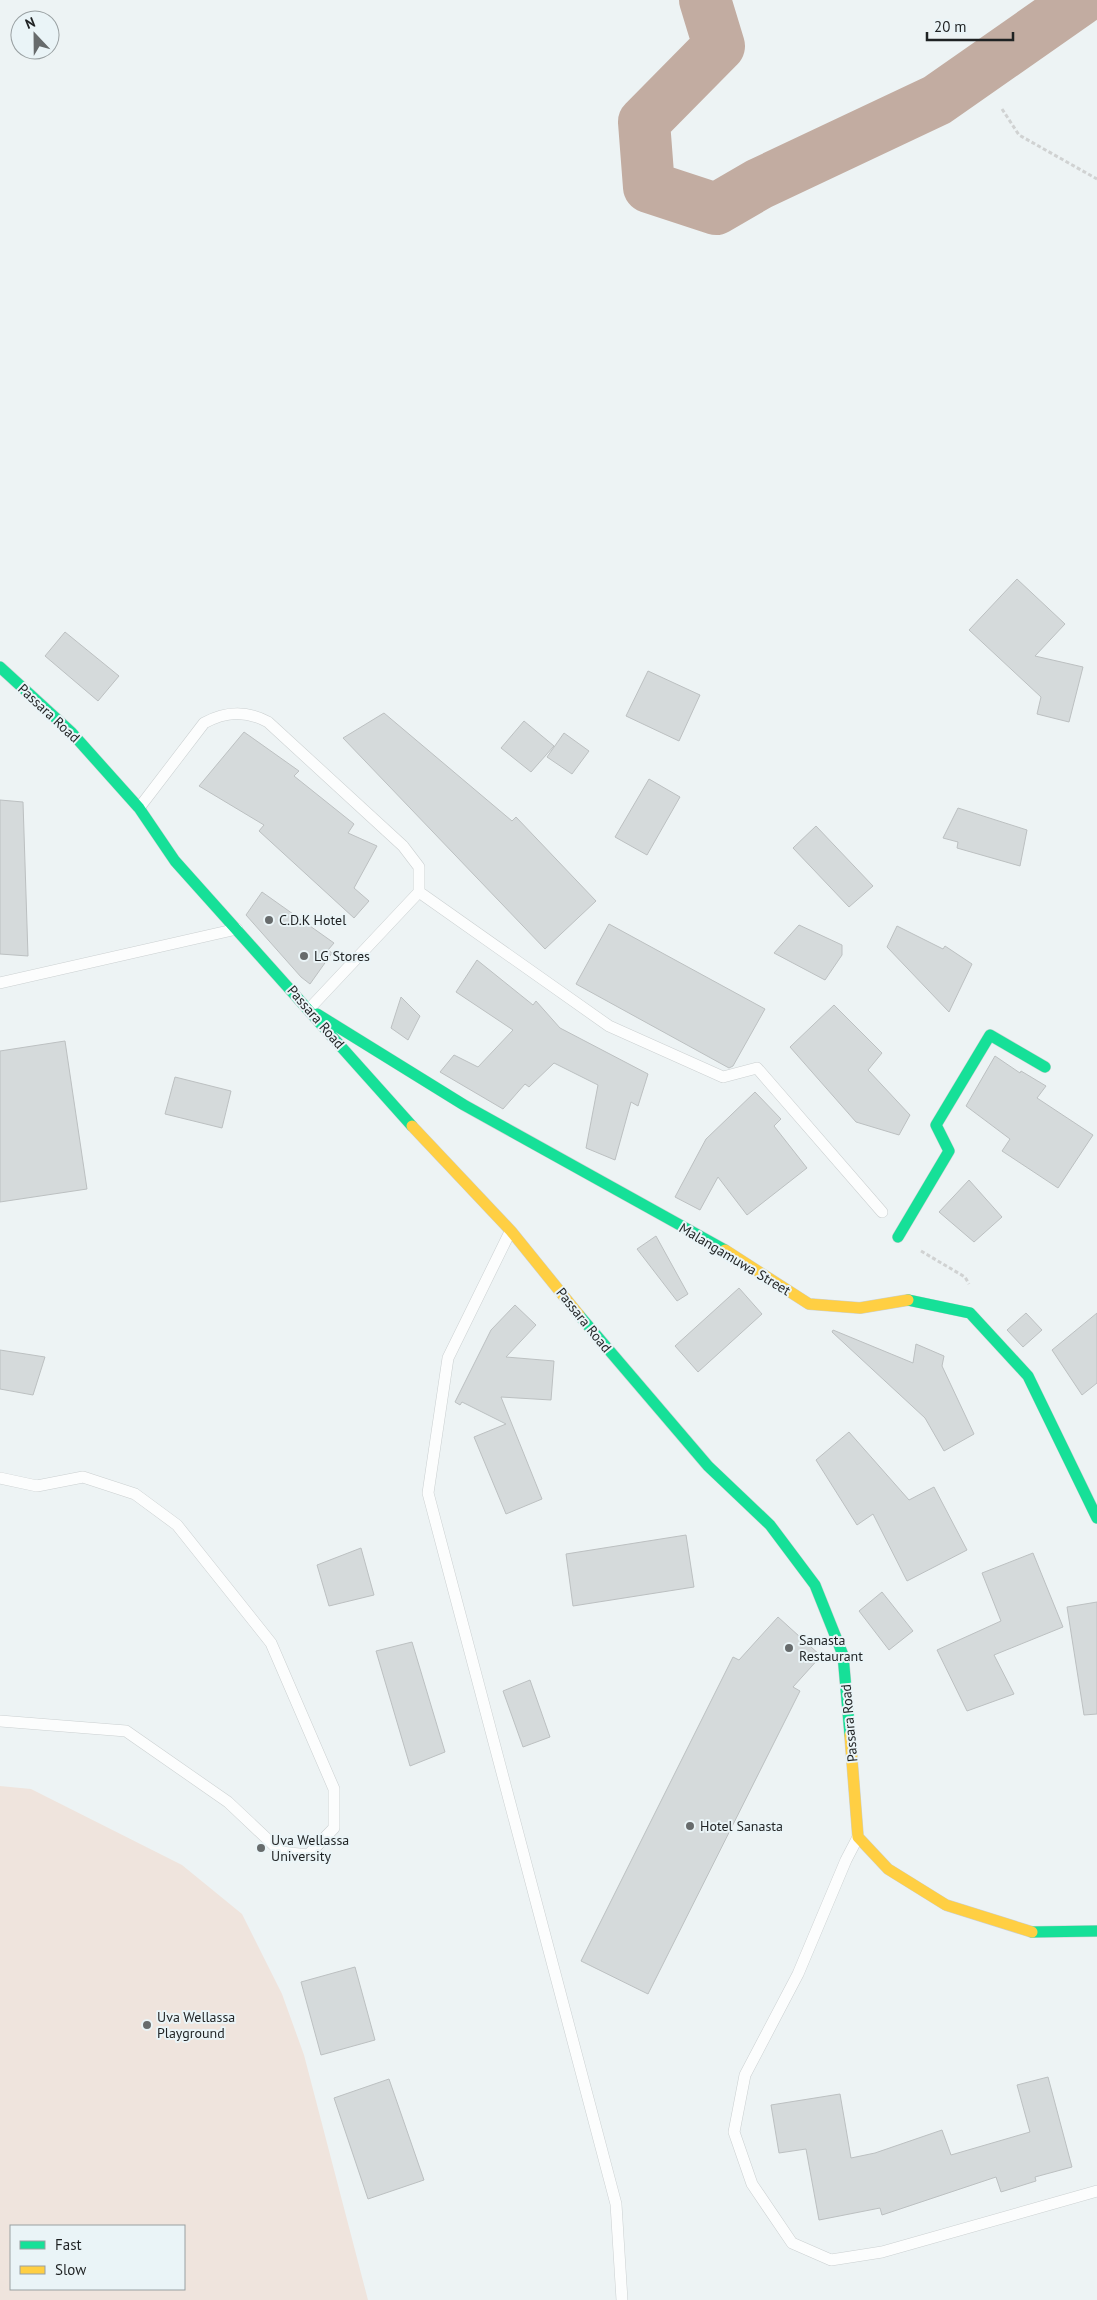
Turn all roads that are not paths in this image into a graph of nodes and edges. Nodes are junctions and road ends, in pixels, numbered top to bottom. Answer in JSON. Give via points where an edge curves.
{"nodes":[{"id":1,"x":0,"y":668,"type":"edge"},
{"id":2,"x":139,"y":808,"type":"junction"},
{"id":3,"x":419,"y":892,"type":"junction"},
{"id":4,"x":238,"y":929,"type":"junction"},
{"id":5,"x":0,"y":983,"type":"edge"},
{"id":6,"x":309,"y":1009,"type":"junction"},
{"id":7,"x":1045,"y":1066,"type":"dead end"},
{"id":8,"x":882,"y":1212,"type":"dead end"},
{"id":9,"x":511,"y":1231,"type":"junction"},
{"id":10,"x":898,"y":1237,"type":"road end"},
{"id":11,"x":0,"y":1478,"type":"edge"},
{"id":12,"x":1097,"y":1518,"type":"edge"},
{"id":13,"x":0,"y":1721,"type":"edge"},
{"id":14,"x":858,"y":1837,"type":"junction"},
{"id":15,"x":1097,"y":1931,"type":"edge"},
{"id":16,"x":1097,"y":2192,"type":"edge"},
{"id":17,"x":622,"y":2300,"type":"edge"}],
"edges":[{"from":1,"to":2,"type":"main road","name":"Passara Road","via":[[71,732]]},
{"from":2,"to":3,"type":"lane","via":[[204,723],[216,716],[241,712],[254,715],[268,722],[403,846],[419,867]]},
{"from":2,"to":4,"type":"main road","name":"Passara Road","via":[[175,861]]},
{"from":3,"to":6,"type":"lane"},
{"from":3,"to":8,"type":"lane","via":[[609,1026],[723,1077],[757,1068]]},
{"from":4,"to":5,"type":"lane"},
{"from":4,"to":6,"type":"main road","name":"Passara Road"},
{"from":6,"to":9,"type":"main road","name":"Passara Road","via":[[407,1121]]},
{"from":6,"to":12,"type":"main road","name":"Malangamuwa Street","via":[[464,1105],[722,1248],[809,1304],[860,1308],[911,1300],[970,1313],[1028,1376]]},
{"from":7,"to":10,"type":"main road","via":[[990,1036],[936,1125],[949,1151]]},
{"from":9,"to":14,"type":"main road","name":"Passara Road","via":[[708,1466],[770,1525],[815,1585],[843,1655]]},
{"from":9,"to":17,"type":"lane","via":[[448,1358],[428,1493],[616,2204]]},
{"from":11,"to":13,"type":"lane","via":[[37,1486],[82,1477],[135,1494],[177,1525],[271,1642],[334,1789],[334,1828],[308,1855],[280,1852],[228,1802],[126,1731]]},
{"from":14,"to":15,"type":"main road","via":[[888,1869],[946,1905],[1027,1932]]},
{"from":14,"to":16,"type":"lane","via":[[798,1974],[744,2075],[734,2132],[752,2184],[792,2243],[831,2260],[882,2252]]}]}
